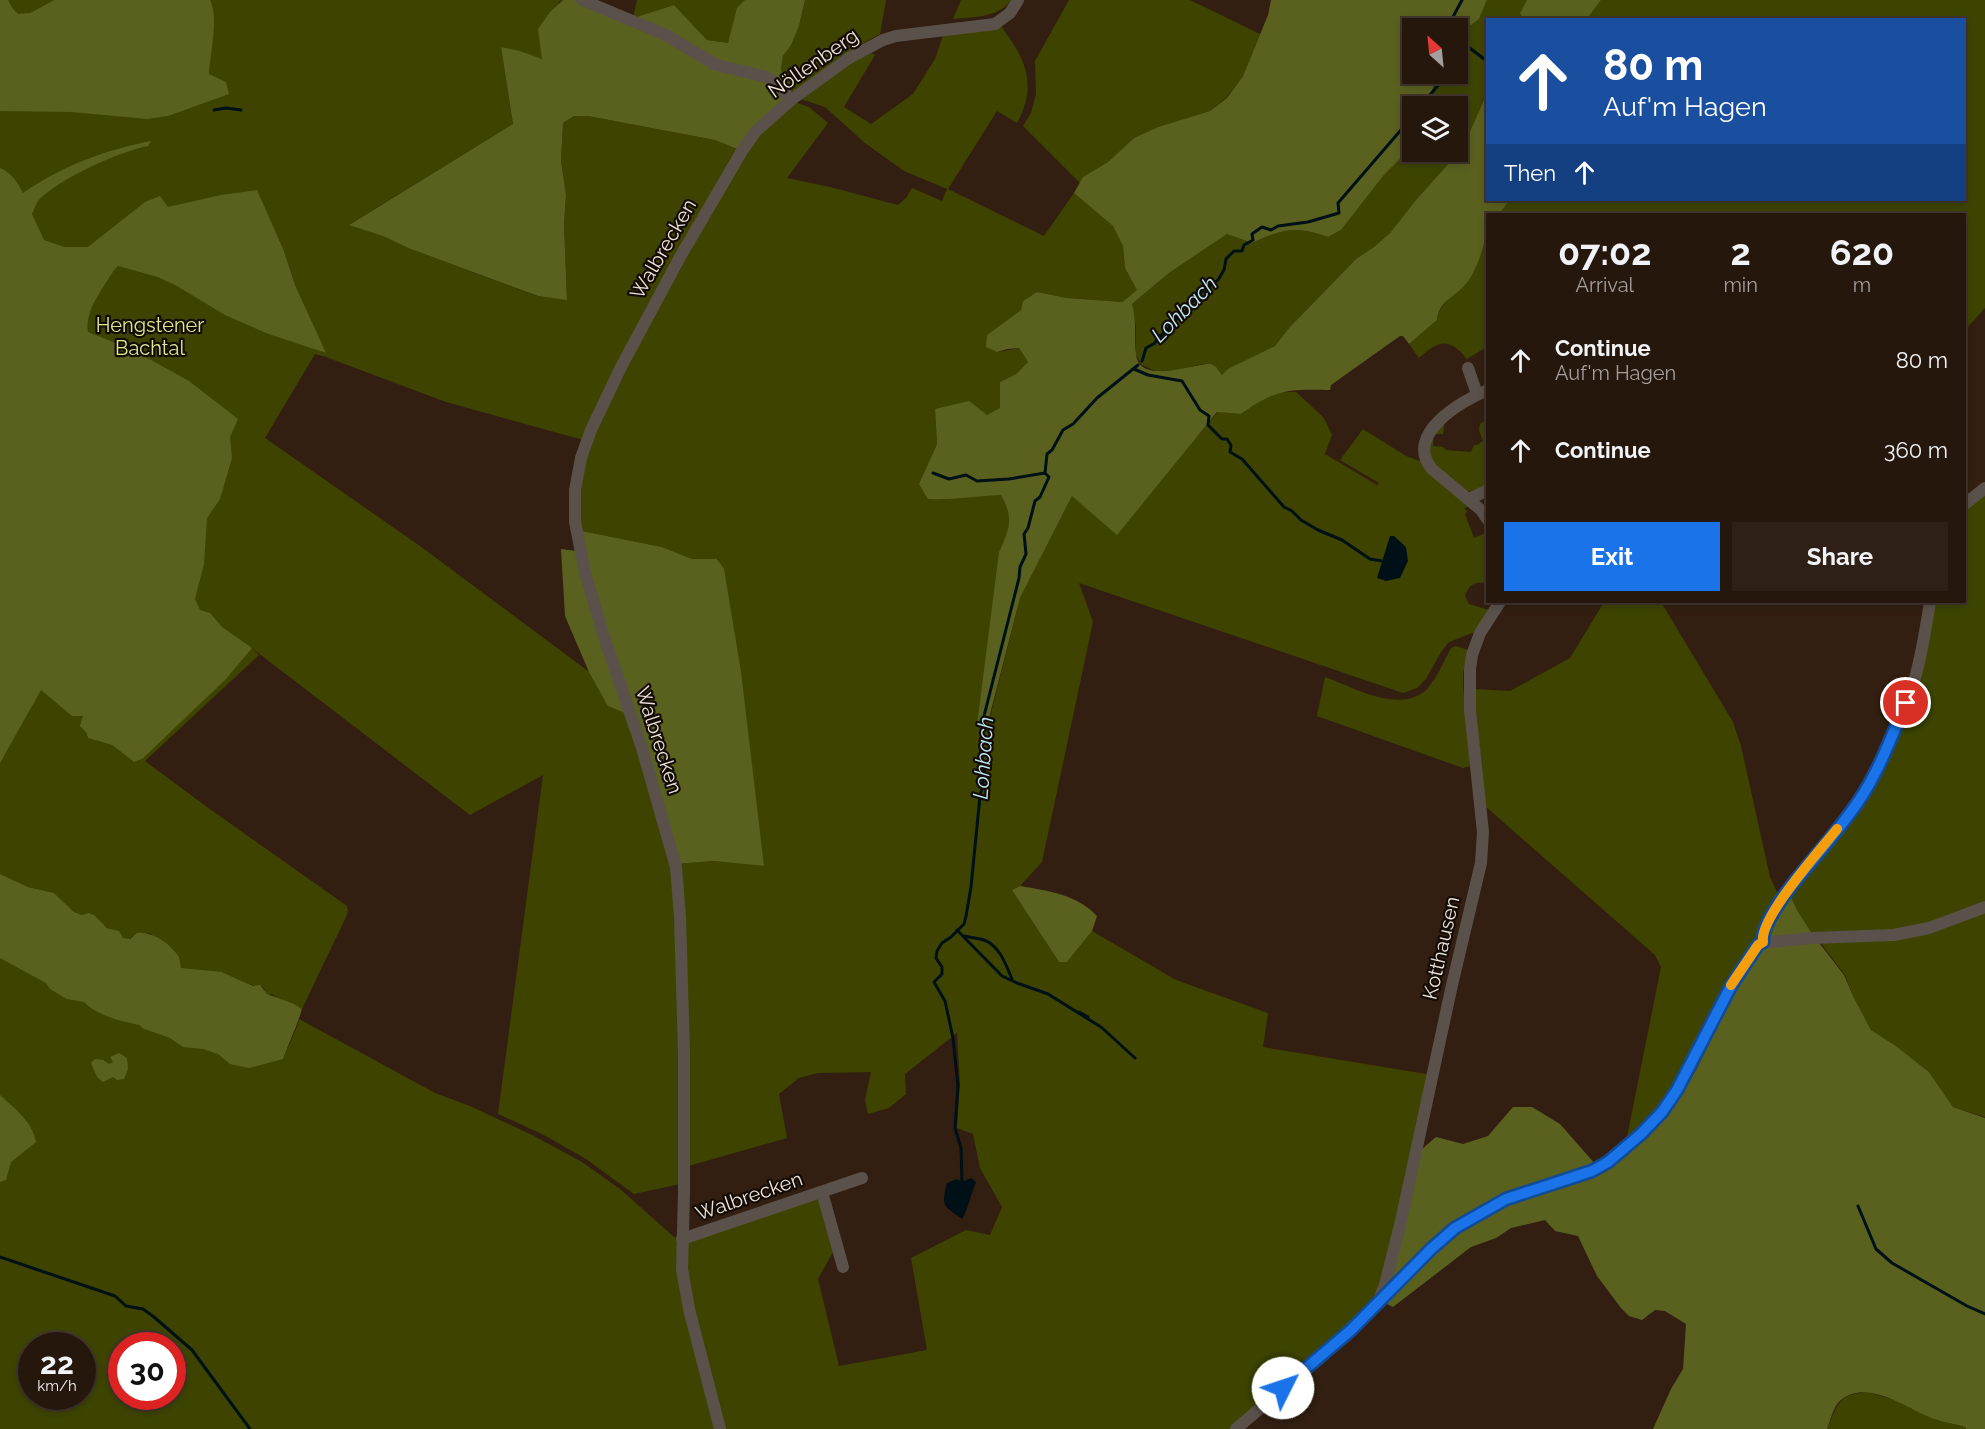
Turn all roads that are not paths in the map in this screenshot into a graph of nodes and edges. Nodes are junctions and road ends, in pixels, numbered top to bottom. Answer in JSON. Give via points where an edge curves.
{"nodes":[{"id":1,"x":582,"y":0,"type":"edge"},
{"id":2,"x":1018,"y":0,"type":"edge"},
{"id":3,"x":791,"y":100,"type":"junction"},
{"id":4,"x":742,"y":151,"type":"joint"},
{"id":5,"x":1468,"y":368,"type":"dead end"},
{"id":6,"x":1482,"y":392,"type":"edge"},
{"id":7,"x":1985,"y":488,"type":"edge"},
{"id":8,"x":1486,"y":491,"type":"edge"},
{"id":9,"x":1469,"y":499,"type":"junction"},
{"id":10,"x":1966,"y":503,"type":"edge"},
{"id":11,"x":1486,"y":517,"type":"edge"},
{"id":12,"x":1499,"y":603,"type":"edge"},
{"id":13,"x":1930,"y":603,"type":"edge"},
{"id":14,"x":1985,"y":907,"type":"edge"},
{"id":15,"x":1763,"y":942,"type":"junction"},
{"id":16,"x":862,"y":1178,"type":"dead end"},
{"id":17,"x":822,"y":1192,"type":"junction"},
{"id":18,"x":682,"y":1239,"type":"junction"},
{"id":19,"x":843,"y":1267,"type":"dead end"},
{"id":20,"x":1378,"y":1304,"type":"junction"},
{"id":21,"x":720,"y":1429,"type":"edge"},
{"id":22,"x":1236,"y":1429,"type":"edge"}],
"edges":[{"from":1,"to":3,"type":"street","via":[[666,35],[716,65],[766,77]]},
{"from":2,"to":3,"type":"street","name":"Nöllenberg","via":[[1010,13],[995,24],[883,40],[849,58]]},
{"from":3,"to":4,"type":"street","name":"Nöllenberg","via":[[766,121]]},
{"from":4,"to":18,"type":"street","name":"Walbrecken","via":[[621,367],[591,430],[575,490],[575,522],[585,572],[676,867],[683,1041]]},
{"from":5,"to":6,"type":"street"},
{"from":6,"to":9,"type":"street","via":[[1450,411],[1426,437],[1423,450],[1432,469]]},
{"from":7,"to":10,"type":"street"},
{"from":8,"to":9,"type":"street"},
{"from":9,"to":11,"type":"street"},
{"from":12,"to":20,"type":"street","name":"Kotthausen","via":[[1480,633],[1470,669],[1470,710],[1484,832],[1481,863],[1401,1221]]},
{"from":13,"to":15,"type":"street","via":[[1914,680],[1875,774],[1843,823],[1786,894],[1766,925]]},
{"from":14,"to":15,"type":"street","via":[[1903,934]]},
{"from":15,"to":20,"type":"street","via":[[1731,986],[1677,1090],[1641,1134],[1592,1171],[1524,1192],[1472,1217],[1443,1238]]},
{"from":16,"to":17,"type":"street","name":"Walbrecken"},
{"from":17,"to":18,"type":"street","name":"Walbrecken"},
{"from":17,"to":19,"type":"street","name":"Walbrecken"},
{"from":18,"to":21,"type":"street","via":[[687,1299]]},
{"from":20,"to":22,"type":"street"}]}
